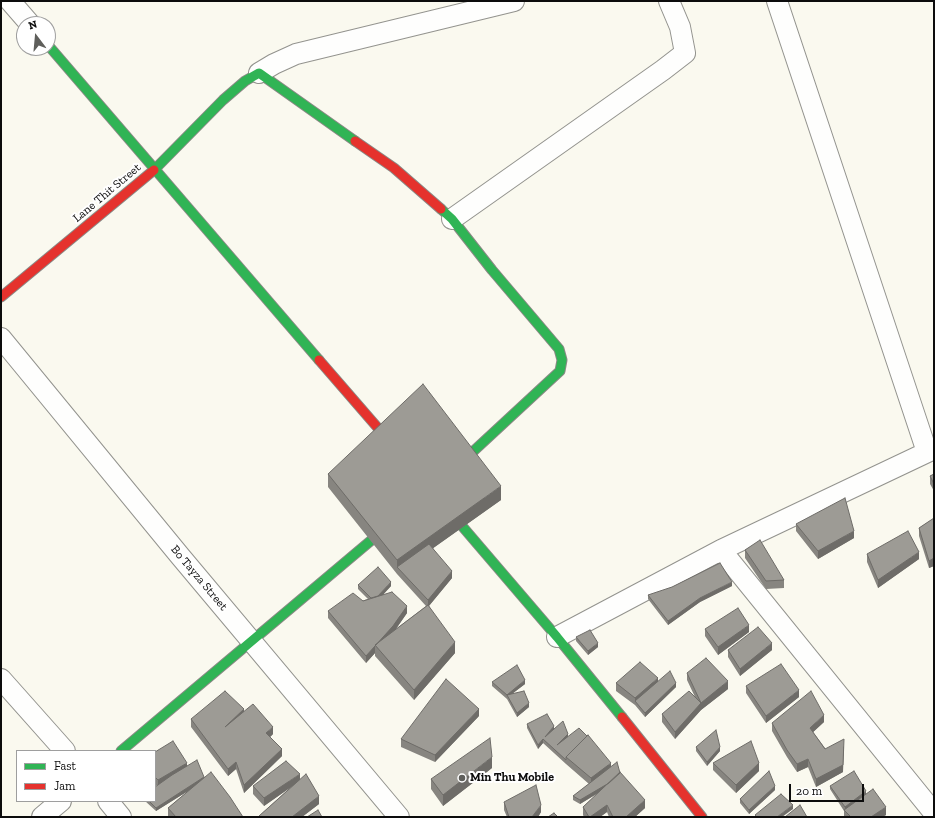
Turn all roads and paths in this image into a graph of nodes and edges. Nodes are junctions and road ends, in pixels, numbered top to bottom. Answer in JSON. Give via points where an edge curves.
{"nodes":[{"id":1,"x":514,"y":1,"type":"edge"},
{"id":2,"x":669,"y":1,"type":"edge"},
{"id":3,"x":777,"y":1,"type":"edge"},
{"id":4,"x":56,"y":54,"type":"edge"},
{"id":5,"x":259,"y":73,"type":"junction"},
{"id":6,"x":154,"y":169,"type":"junction"},
{"id":7,"x":452,"y":219,"type":"junction"},
{"id":8,"x":1,"y":297,"type":"edge"},
{"id":9,"x":1,"y":338,"type":"edge"},
{"id":10,"x":931,"y":451,"type":"edge"},
{"id":11,"x":405,"y":460,"type":"edge"},
{"id":12,"x":443,"y":479,"type":"edge"},
{"id":13,"x":436,"y":496,"type":"edge"},
{"id":14,"x":401,"y":515,"type":"edge"},
{"id":15,"x":721,"y":550,"type":"junction"},
{"id":16,"x":558,"y":637,"type":"junction"},
{"id":17,"x":252,"y":641,"type":"junction"},
{"id":18,"x":1,"y":679,"type":"edge"},
{"id":19,"x":64,"y":750,"type":"edge"},
{"id":20,"x":122,"y":750,"type":"edge"},
{"id":21,"x":60,"y":802,"type":"edge"},
{"id":22,"x":109,"y":802,"type":"edge"},
{"id":23,"x":934,"y":813,"type":"edge"},
{"id":24,"x":42,"y":817,"type":"edge"},
{"id":25,"x":121,"y":817,"type":"edge"},
{"id":26,"x":399,"y":817,"type":"edge"},
{"id":27,"x":702,"y":817,"type":"edge"}],
"edges":[{"from":1,"to":5,"type":"street","via":[[296,54]]},
{"from":2,"to":7,"type":"street","via":[[680,28],[685,53]]},
{"from":3,"to":10,"type":"street"},
{"from":4,"to":6,"type":"street"},
{"from":5,"to":6,"type":"street","name":"Lane Thit Street","via":[[223,100]]},
{"from":5,"to":7,"type":"street","via":[[394,168]]},
{"from":6,"to":8,"type":"street","name":"Lane Thit Street"},
{"from":6,"to":11,"type":"street"},
{"from":7,"to":12,"type":"street","via":[[559,349],[562,360],[560,371]]},
{"from":9,"to":17,"type":"street","name":"Bo Tayza Street"},
{"from":10,"to":15,"type":"street"},
{"from":13,"to":16,"type":"street"},
{"from":14,"to":17,"type":"street"},
{"from":15,"to":16,"type":"street"},
{"from":15,"to":23,"type":"street"},
{"from":16,"to":27,"type":"street"},
{"from":17,"to":20,"type":"street"},
{"from":17,"to":26,"type":"street","name":"Bo Tayza Street"},
{"from":18,"to":19,"type":"street"},
{"from":21,"to":24,"type":"street"},
{"from":22,"to":25,"type":"street"}]}
